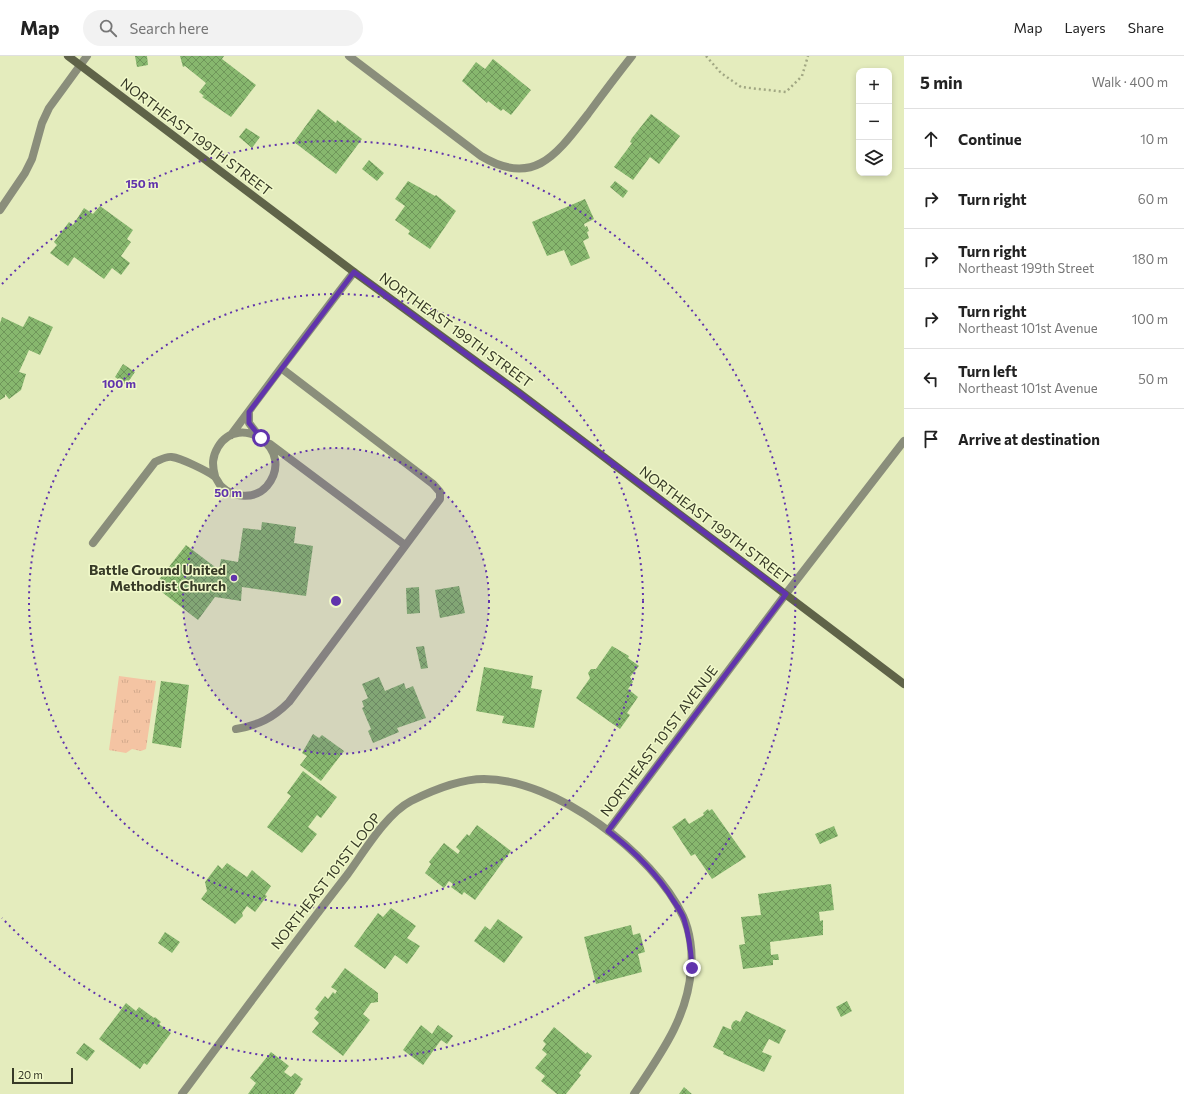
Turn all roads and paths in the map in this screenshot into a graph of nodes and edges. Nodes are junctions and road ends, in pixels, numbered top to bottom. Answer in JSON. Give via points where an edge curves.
{"nodes":[{"id":1,"x":68,"y":56,"type":"edge"},
{"id":2,"x":87,"y":56,"type":"edge"},
{"id":3,"x":349,"y":56,"type":"edge"},
{"id":4,"x":632,"y":56,"type":"edge"},
{"id":5,"x":706,"y":56,"type":"edge"},
{"id":6,"x":808,"y":56,"type":"edge"},
{"id":7,"x":80,"y":65,"type":"junction"},
{"id":8,"x":0,"y":210,"type":"edge"},
{"id":9,"x":354,"y":272,"type":"junction"},
{"id":10,"x":281,"y":368,"type":"junction"},
{"id":11,"x":249,"y":412,"type":"junction"},
{"id":12,"x":231,"y":435,"type":"junction"},
{"id":13,"x":261,"y":438,"type":"junction"},
{"id":14,"x":904,"y":441,"type":"edge"},
{"id":15,"x":215,"y":476,"type":"junction"},
{"id":16,"x":93,"y":543,"type":"dead end"},
{"id":17,"x":405,"y":545,"type":"junction"},
{"id":18,"x":786,"y":594,"type":"junction"},
{"id":19,"x":904,"y":684,"type":"edge"},
{"id":20,"x":236,"y":729,"type":"dead end"},
{"id":21,"x":608,"y":831,"type":"junction"},
{"id":22,"x":182,"y":1094,"type":"edge"},
{"id":23,"x":634,"y":1094,"type":"edge"}],
"edges":[{"from":1,"to":7,"type":"main road","name":"NORTHEAST 199TH STREET"},
{"from":2,"to":7,"type":"street"},
{"from":3,"to":4,"type":"street","via":[[481,156],[506,167],[523,168],[547,160],[562,147]]},
{"from":5,"to":6,"type":"path","via":[[721,73],[741,87],[786,92],[802,76]]},
{"from":7,"to":8,"type":"street","via":[[48,108],[32,159]]},
{"from":7,"to":9,"type":"main road","name":"NORTHEAST 199TH STREET"},
{"from":9,"to":10,"type":"street"},
{"from":9,"to":18,"type":"main road","name":"NORTHEAST 199TH STREET"},
{"from":10,"to":11,"type":"street"},
{"from":10,"to":17,"type":"street","via":[[433,484],[440,492],[440,498]]},
{"from":11,"to":12,"type":"street"},
{"from":11,"to":13,"type":"street","via":[[249,423]]},
{"from":12,"to":13,"type":"street","via":[[246,433]]},
{"from":12,"to":15,"type":"street","via":[[221,443],[214,456],[212,467]]},
{"from":13,"to":15,"type":"street","via":[[269,445],[275,458],[276,469],[273,479],[264,489],[254,495],[232,494],[220,486]]},
{"from":13,"to":17,"type":"street"},
{"from":14,"to":18,"type":"street","name":"NORTHEAST 101ST AVENUE"},
{"from":15,"to":16,"type":"street","via":[[171,457],[155,462]]},
{"from":17,"to":20,"type":"street","via":[[289,702],[268,720]]},
{"from":18,"to":19,"type":"main road","name":"NORTHEAST 199TH STREET"},
{"from":18,"to":21,"type":"street","name":"NORTHEAST 101ST AVENUE"},
{"from":21,"to":22,"type":"street","name":"NORTHEAST 101ST LOOP","via":[[541,791],[512,782],[483,779],[460,782],[408,802],[387,821]]},
{"from":21,"to":23,"type":"street","name":"NORTHEAST 101ST AVENUE","via":[[651,868],[684,917],[690,941],[692,968],[688,999],[675,1029]]}]}
